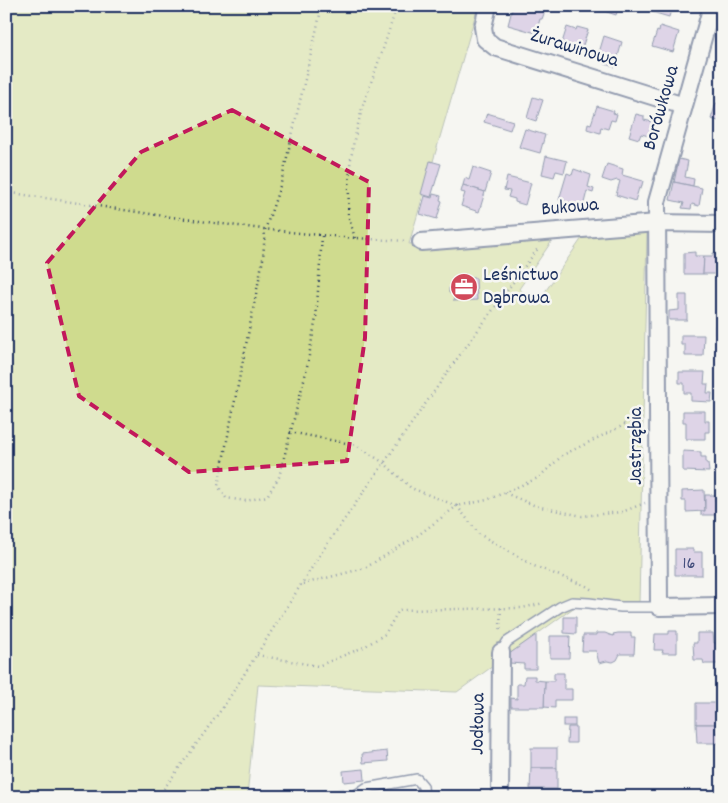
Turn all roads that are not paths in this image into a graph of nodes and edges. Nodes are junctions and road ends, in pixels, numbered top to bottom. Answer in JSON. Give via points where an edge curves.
{"nodes":[{"id":1,"x":488,"y":6,"type":"edge"},
{"id":2,"x":712,"y":6,"type":"edge"},
{"id":3,"x":684,"y":106,"type":"junction"},
{"id":4,"x":657,"y":223,"type":"junction"},
{"id":5,"x":722,"y":224,"type":"edge"},
{"id":6,"x":421,"y":242,"type":"road end"},
{"id":7,"x":659,"y":606,"type":"junction"},
{"id":8,"x":722,"y":606,"type":"edge"},
{"id":9,"x":503,"y":649,"type":"joint"},
{"id":10,"x":353,"y":797,"type":"edge"},
{"id":11,"x":424,"y":797,"type":"edge"},
{"id":12,"x":500,"y":797,"type":"edge"}],
"edges":[{"from":1,"to":3,"type":"street","name":"Żurawinowa","via":[[483,28],[485,39],[495,47]]},
{"from":2,"to":3,"type":"street","name":"Borówkowa"},
{"from":3,"to":4,"type":"street","name":"Borówkowa","via":[[657,202]]},
{"from":4,"to":5,"type":"street","name":"Bukowa"},
{"from":4,"to":6,"type":"street","name":"Bukowa"},
{"from":4,"to":7,"type":"street","name":"Jastrzębia"},
{"from":7,"to":8,"type":"street"},
{"from":7,"to":9,"type":"lane","via":[[622,607],[572,602],[507,642]]},
{"from":9,"to":12,"type":"street","name":"Jodłowa"},
{"from":10,"to":11,"type":"lane","via":[[366,788],[417,779],[423,786]]}]}
